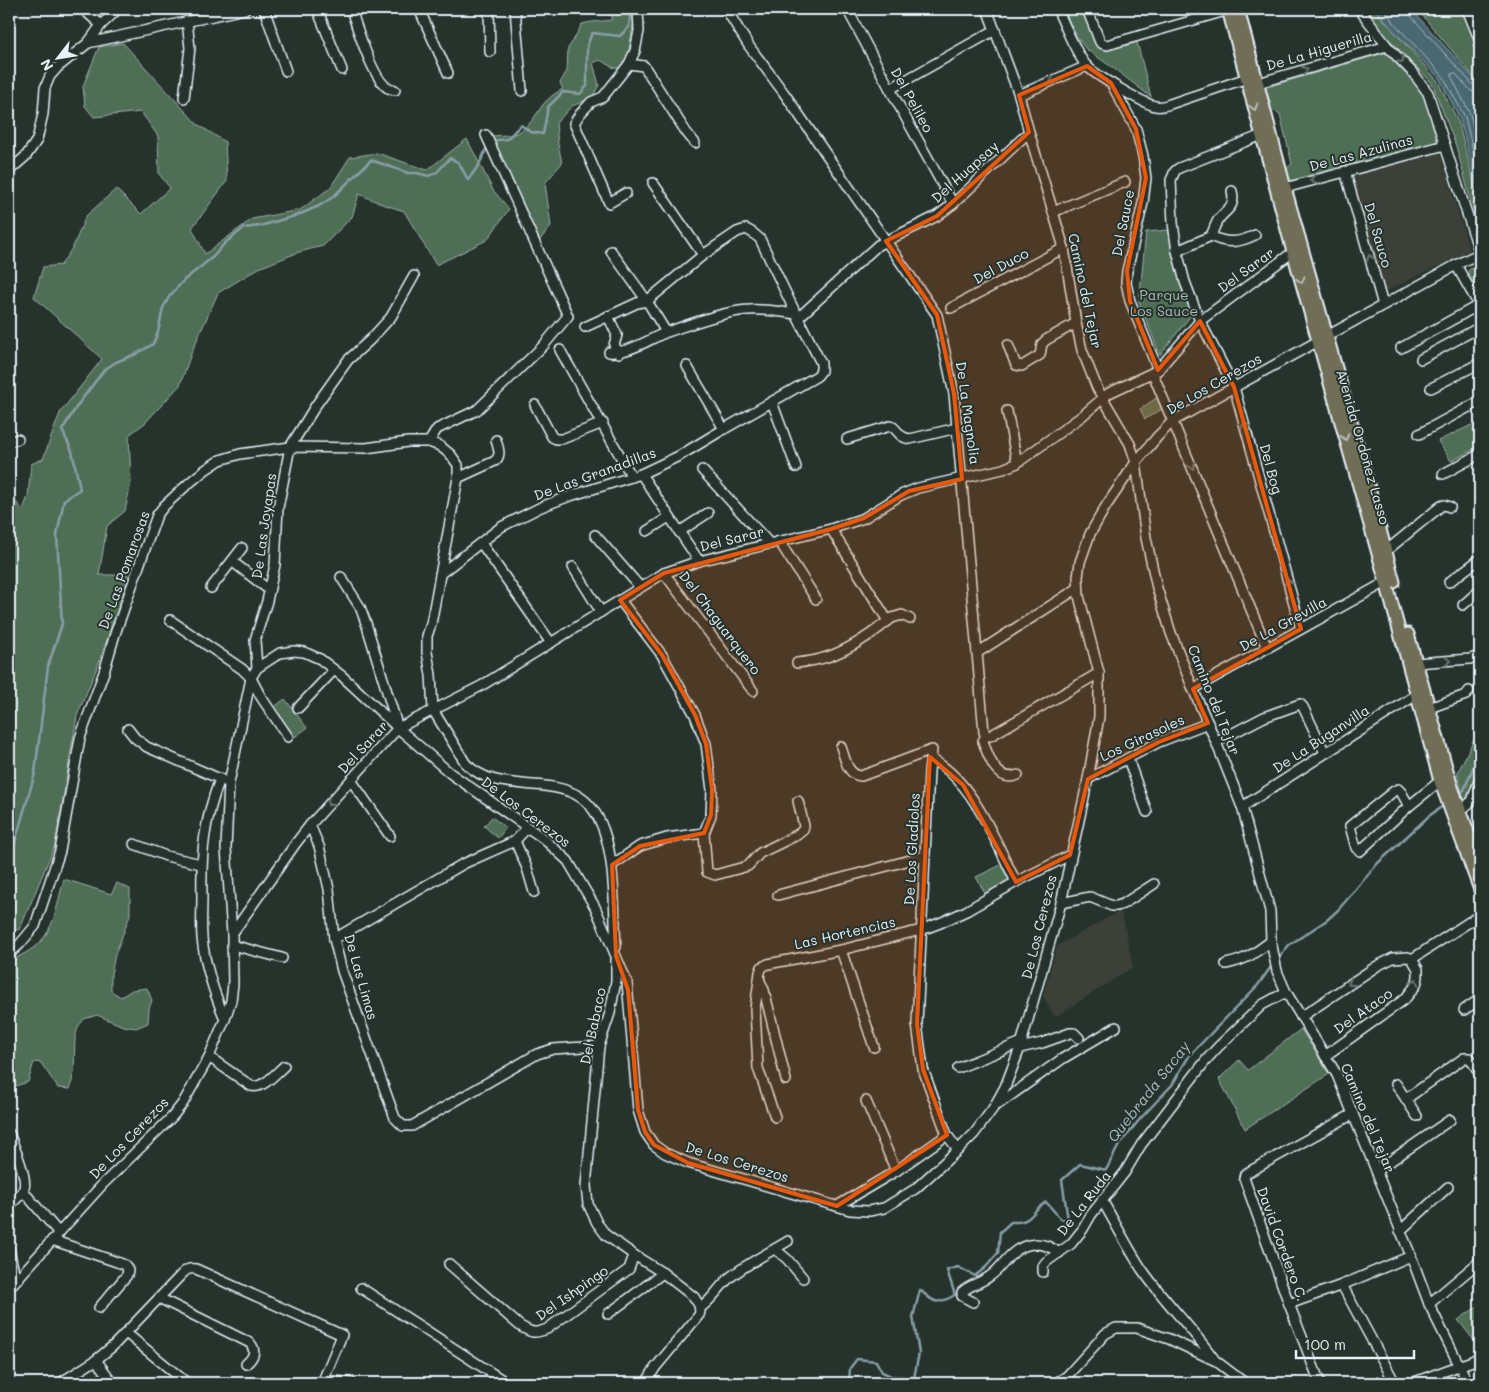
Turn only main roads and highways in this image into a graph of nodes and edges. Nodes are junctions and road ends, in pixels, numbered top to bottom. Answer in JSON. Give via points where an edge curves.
{"nodes":[{"id":1,"x":1231,"y":9,"type":"edge"},
{"id":2,"x":1322,"y":339,"type":"junction"},
{"id":3,"x":1444,"y":784,"type":"junction"},
{"id":4,"x":1456,"y":814,"type":"junction"},
{"id":5,"x":1476,"y":841,"type":"edge"},
{"id":6,"x":1480,"y":866,"type":"edge"},
{"id":7,"x":1480,"y":890,"type":"edge"}],
"edges":[{"from":1,"to":2,"type":"main road","name":"Avenida Ordoñez Lasso","one_way":true,"via":[[1293,252]]},
{"from":1,"to":2,"type":"main road","name":"Avenida Ordoñez Lasso","via":[[1258,83]]},
{"from":2,"to":3,"type":"main road","name":"Avenida Ordoñez Lasso","one_way":true,"via":[[1416,696]]},
{"from":2,"to":3,"type":"main road","name":"Avenida Ordoñez Lasso","via":[[1386,551],[1429,708]]},
{"from":3,"to":4,"type":"main road","name":"Avenida Ordoñez Lasso"},
{"from":4,"to":5,"type":"main road","name":"Avenida Ordoñez Lasso"},
{"from":4,"to":7,"type":"main road","name":"Avenida Ordoñez Lasso"},
{"from":5,"to":6,"type":"main road","name":"Avenida Ordoñez Lasso"}]}
